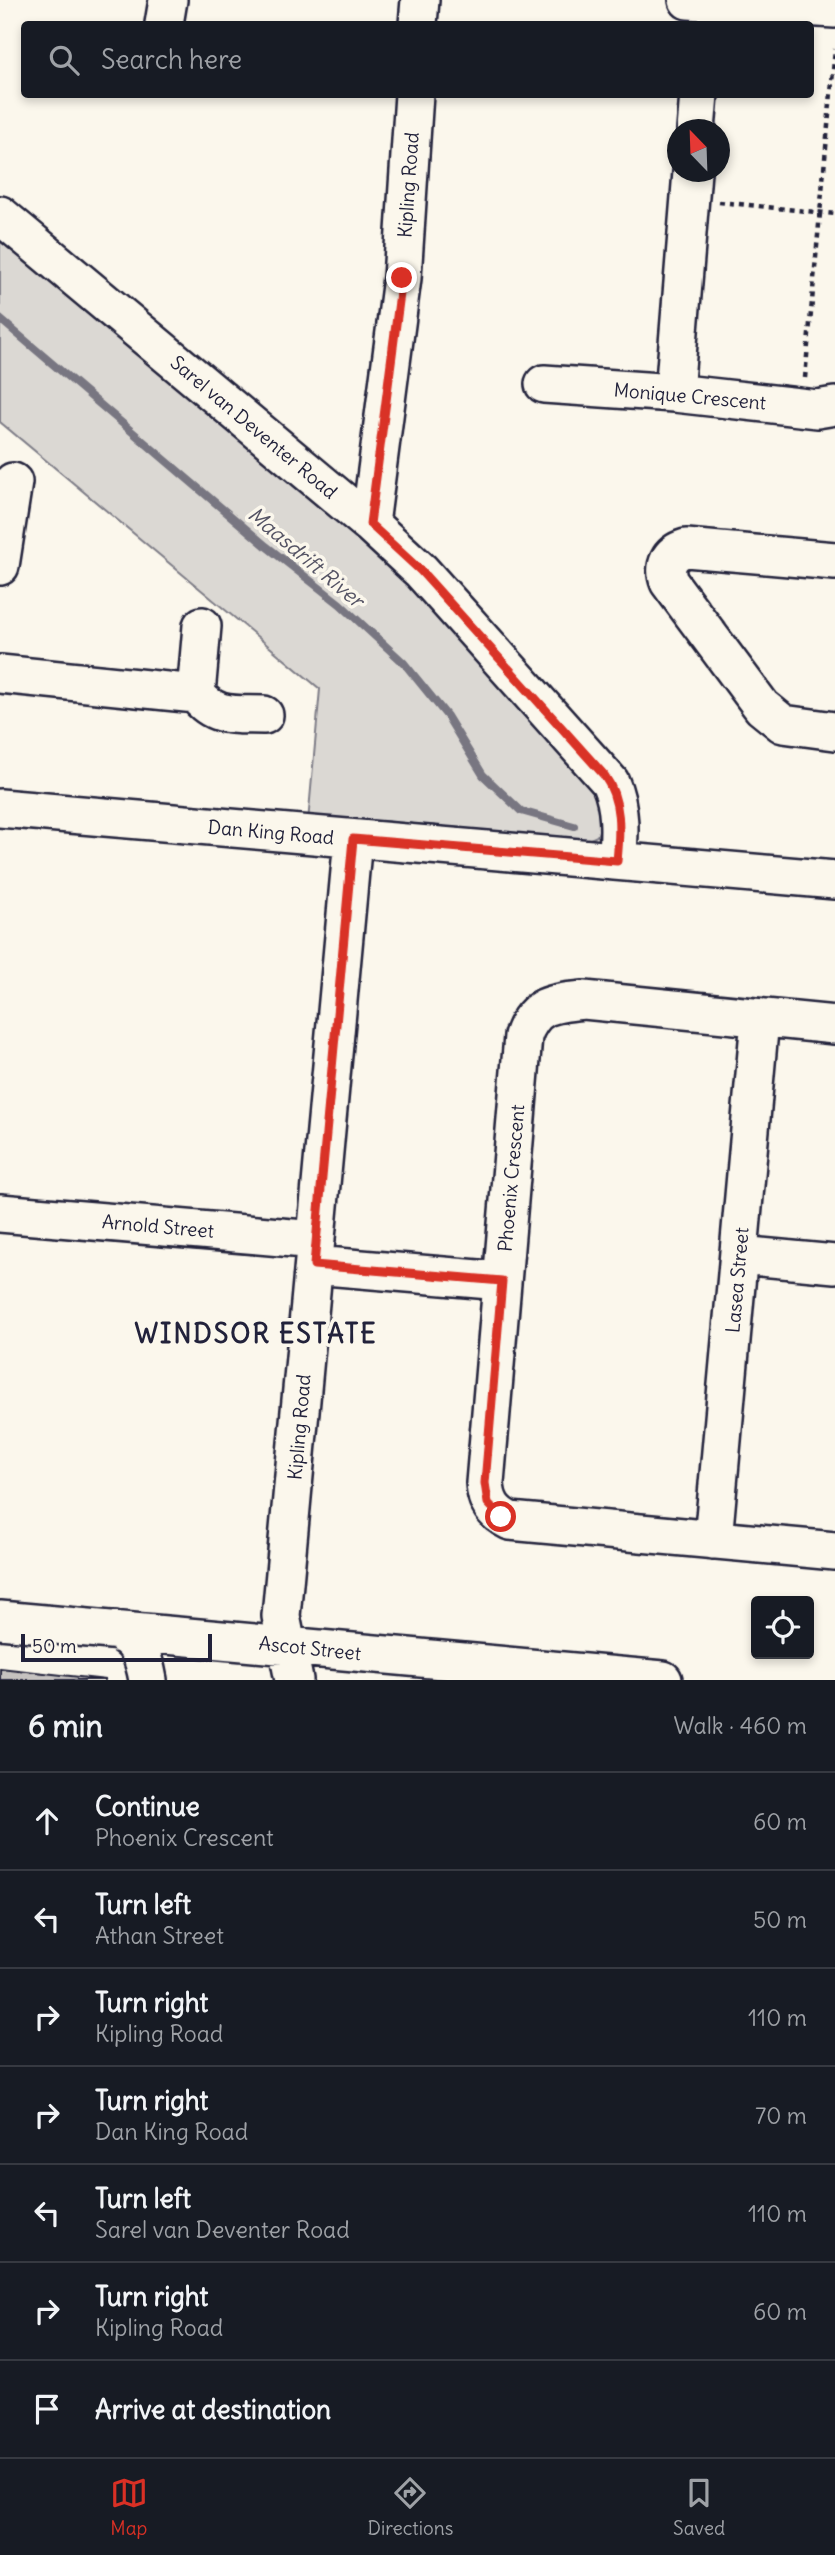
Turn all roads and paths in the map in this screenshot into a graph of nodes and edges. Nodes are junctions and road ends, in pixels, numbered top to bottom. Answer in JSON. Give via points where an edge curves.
{"nodes":[{"id":1,"x":168,"y":0,"type":"edge"},
{"id":2,"x":420,"y":0,"type":"edge"},
{"id":3,"x":700,"y":9,"type":"edge"},
{"id":4,"x":835,"y":9,"type":"edge"},
{"id":5,"x":164,"y":21,"type":"edge"},
{"id":6,"x":418,"y":21,"type":"edge"},
{"id":7,"x":835,"y":49,"type":"edge"},
{"id":8,"x":414,"y":98,"type":"edge"},
{"id":9,"x":699,"y":98,"type":"edge"},
{"id":10,"x":697,"y":119,"type":"edge"},
{"id":11,"x":691,"y":185,"type":"edge"},
{"id":12,"x":818,"y":212,"type":"junction"},
{"id":13,"x":835,"y":214,"type":"edge"},
{"id":14,"x":0,"y":215,"type":"edge"},
{"id":15,"x":544,"y":384,"type":"dead end"},
{"id":16,"x":674,"y":393,"type":"junction"},
{"id":17,"x":819,"y":407,"type":"edge"},
{"id":18,"x":13,"y":482,"type":"dead end"},
{"id":19,"x":370,"y":524,"type":"junction"},
{"id":20,"x":835,"y":561,"type":"edge"},
{"id":21,"x":0,"y":566,"type":"edge"},
{"id":22,"x":202,"y":626,"type":"dead end"},
{"id":23,"x":0,"y":674,"type":"edge"},
{"id":24,"x":196,"y":694,"type":"junction"},
{"id":25,"x":264,"y":715,"type":"dead end"},
{"id":26,"x":835,"y":731,"type":"edge"},
{"id":27,"x":0,"y":808,"type":"edge"},
{"id":28,"x":353,"y":839,"type":"junction"},
{"id":29,"x":617,"y":861,"type":"junction"},
{"id":30,"x":835,"y":880,"type":"edge"},
{"id":31,"x":760,"y":1019,"type":"junction"},
{"id":32,"x":835,"y":1026,"type":"edge"},
{"id":33,"x":0,"y":1213,"type":"edge"},
{"id":34,"x":315,"y":1253,"type":"junction"},
{"id":35,"x":740,"y":1255,"type":"junction"},
{"id":36,"x":835,"y":1264,"type":"edge"},
{"id":37,"x":502,"y":1281,"type":"junction"},
{"id":38,"x":712,"y":1540,"type":"junction"},
{"id":39,"x":835,"y":1551,"type":"edge"},
{"id":40,"x":0,"y":1620,"type":"edge"},
{"id":41,"x":114,"y":1630,"type":"junction"},
{"id":42,"x":184,"y":1636,"type":"junction"},
{"id":43,"x":291,"y":1663,"type":"edge"},
{"id":44,"x":149,"y":1680,"type":"edge"},
{"id":45,"x":652,"y":1680,"type":"edge"}],
"edges":[{"from":1,"to":5,"type":"street"},
{"from":2,"to":6,"type":"street"},
{"from":3,"to":4,"type":"street"},
{"from":7,"to":12,"type":"path"},
{"from":8,"to":19,"type":"street","name":"Kipling Road","via":[[402,278]]},
{"from":9,"to":10,"type":"street"},
{"from":11,"to":12,"type":"path"},
{"from":11,"to":16,"type":"street"},
{"from":12,"to":13,"type":"path"},
{"from":12,"to":17,"type":"path"},
{"from":14,"to":19,"type":"street","name":"Sarel van Deventer Road"},
{"from":15,"to":16,"type":"street","name":"Monique Crescent"},
{"from":16,"to":17,"type":"street","name":"Monique Crescent"},
{"from":18,"to":21,"type":"street"},
{"from":19,"to":29,"type":"street","name":"Sarel van Deventer Road","via":[[421,571],[604,775],[616,799]]},
{"from":20,"to":26,"type":"street","via":[[686,548],[670,558],[666,570],[668,582],[762,707],[783,724]]},
{"from":22,"to":24,"type":"street"},
{"from":23,"to":24,"type":"street"},
{"from":24,"to":25,"type":"street","via":[[216,712]]},
{"from":27,"to":28,"type":"street","name":"Dan King Road"},
{"from":28,"to":29,"type":"street","name":"Dan King Road"},
{"from":28,"to":34,"type":"street","name":"Kipling Road"},
{"from":29,"to":30,"type":"street","name":"Dan King Road"},
{"from":31,"to":32,"type":"street","name":"Phoenix Crescent"},
{"from":31,"to":35,"type":"street","name":"Lasea Street"},
{"from":31,"to":37,"type":"street","name":"Phoenix Crescent","via":[[584,1000],[545,1006],[534,1014],[523,1036]]},
{"from":33,"to":34,"type":"street","name":"Arnold Street"},
{"from":34,"to":37,"type":"street","name":"Arnold Street"},
{"from":34,"to":43,"type":"street","name":"Kipling Road","via":[[281,1616]]},
{"from":35,"to":36,"type":"street"},
{"from":35,"to":38,"type":"street","name":"Lasea Street"},
{"from":37,"to":38,"type":"street","name":"Phoenix Crescent","via":[[485,1483],[494,1511],[520,1523]]},
{"from":38,"to":39,"type":"street","name":"Phoenix Crescent"},
{"from":40,"to":41,"type":"street","name":"Ascot Street"},
{"from":41,"to":42,"type":"street","name":"Ascot Street"},
{"from":41,"to":44,"type":"street","via":[[126,1634],[141,1652]]},
{"from":42,"to":43,"type":"street","name":"Ascot Street"},
{"from":42,"to":44,"type":"street","via":[[158,1654]]},
{"from":43,"to":45,"type":"street","name":"Ascot Street"}]}
